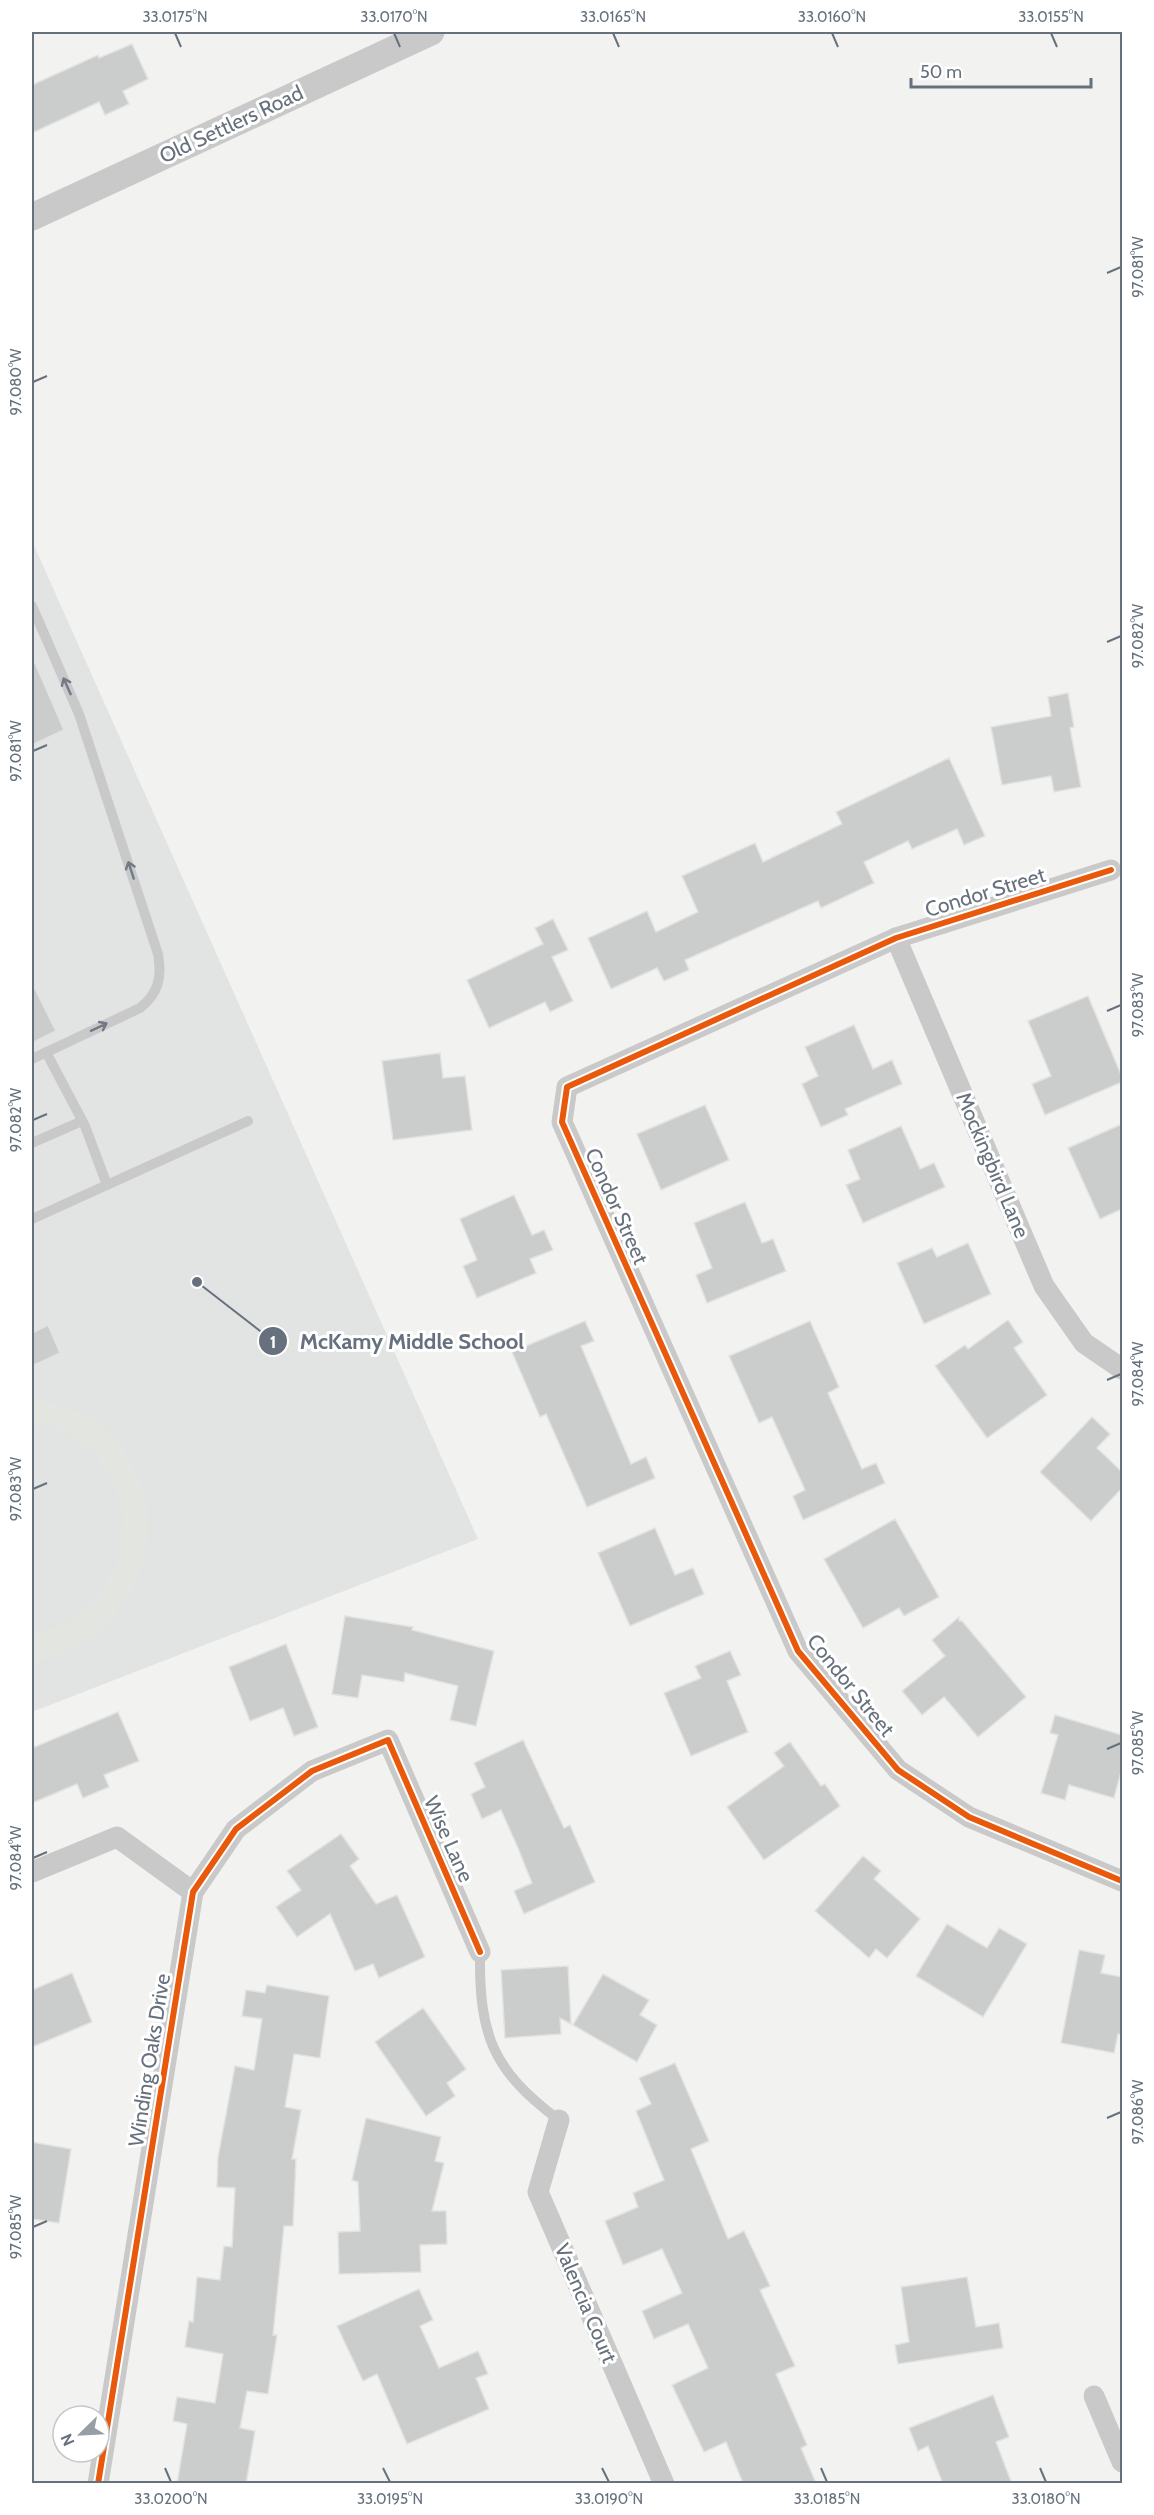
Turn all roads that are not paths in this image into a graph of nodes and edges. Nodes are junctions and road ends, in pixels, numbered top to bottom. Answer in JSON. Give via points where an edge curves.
{"nodes":[{"id":1,"x":431,"y":32,"type":"edge"},
{"id":2,"x":32,"y":217,"type":"edge"},
{"id":3,"x":32,"y":606,"type":"edge"},
{"id":4,"x":1111,"y":870,"type":"dead end"},
{"id":5,"x":896,"y":938,"type":"junction"},
{"id":6,"x":46,"y":1052,"type":"junction"},
{"id":7,"x":32,"y":1059,"type":"edge"},
{"id":8,"x":82,"y":1121,"type":"junction"},
{"id":9,"x":248,"y":1121,"type":"dead end"},
{"id":10,"x":32,"y":1143,"type":"edge"},
{"id":11,"x":106,"y":1185,"type":"junction"},
{"id":12,"x":32,"y":1219,"type":"edge"},
{"id":13,"x":1122,"y":1369,"type":"edge"},
{"id":14,"x":388,"y":1740,"type":"joint"},
{"id":15,"x":32,"y":1872,"type":"edge"},
{"id":16,"x":1122,"y":1881,"type":"edge"},
{"id":17,"x":193,"y":1892,"type":"junction"},
{"id":18,"x":480,"y":1952,"type":"joint"},
{"id":19,"x":559,"y":2120,"type":"joint"},
{"id":20,"x":1094,"y":2396,"type":"dead end"},
{"id":21,"x":1122,"y":2462,"type":"edge"},
{"id":22,"x":98,"y":2484,"type":"edge"},
{"id":23,"x":663,"y":2484,"type":"edge"}],
"edges":[{"from":1,"to":2,"type":"street","name":"Old Settlers Road"},
{"from":6,"to":3,"type":"lane","one_way":true,"via":[[140,1008],[157,989],[160,967],[79,714]]},
{"from":4,"to":5,"type":"street","name":"Condor Street"},
{"from":5,"to":13,"type":"street","name":"Mockingbird Lane","via":[[1044,1286],[1084,1343]]},
{"from":5,"to":16,"type":"street","name":"Condor Street","via":[[567,1087],[562,1122],[798,1651],[898,1770],[969,1817]]},
{"from":6,"to":7,"type":"lane"},
{"from":6,"to":8,"type":"lane"},
{"from":8,"to":10,"type":"lane"},
{"from":8,"to":11,"type":"lane"},
{"from":9,"to":11,"type":"lane"},
{"from":11,"to":12,"type":"lane"},
{"from":14,"to":17,"type":"street","name":"Winding Oaks Drive","via":[[312,1771],[236,1829]]},
{"from":14,"to":18,"type":"street","name":"Wise Lane"},
{"from":15,"to":17,"type":"street","via":[[117,1837]]},
{"from":17,"to":22,"type":"street","name":"Winding Oaks Drive"},
{"from":18,"to":19,"type":"lane","via":[[482,2004],[489,2037],[505,2070],[530,2098]]},
{"from":19,"to":23,"type":"street","name":"Valencia Court","via":[[538,2192]]},
{"from":20,"to":21,"type":"street"}]}
